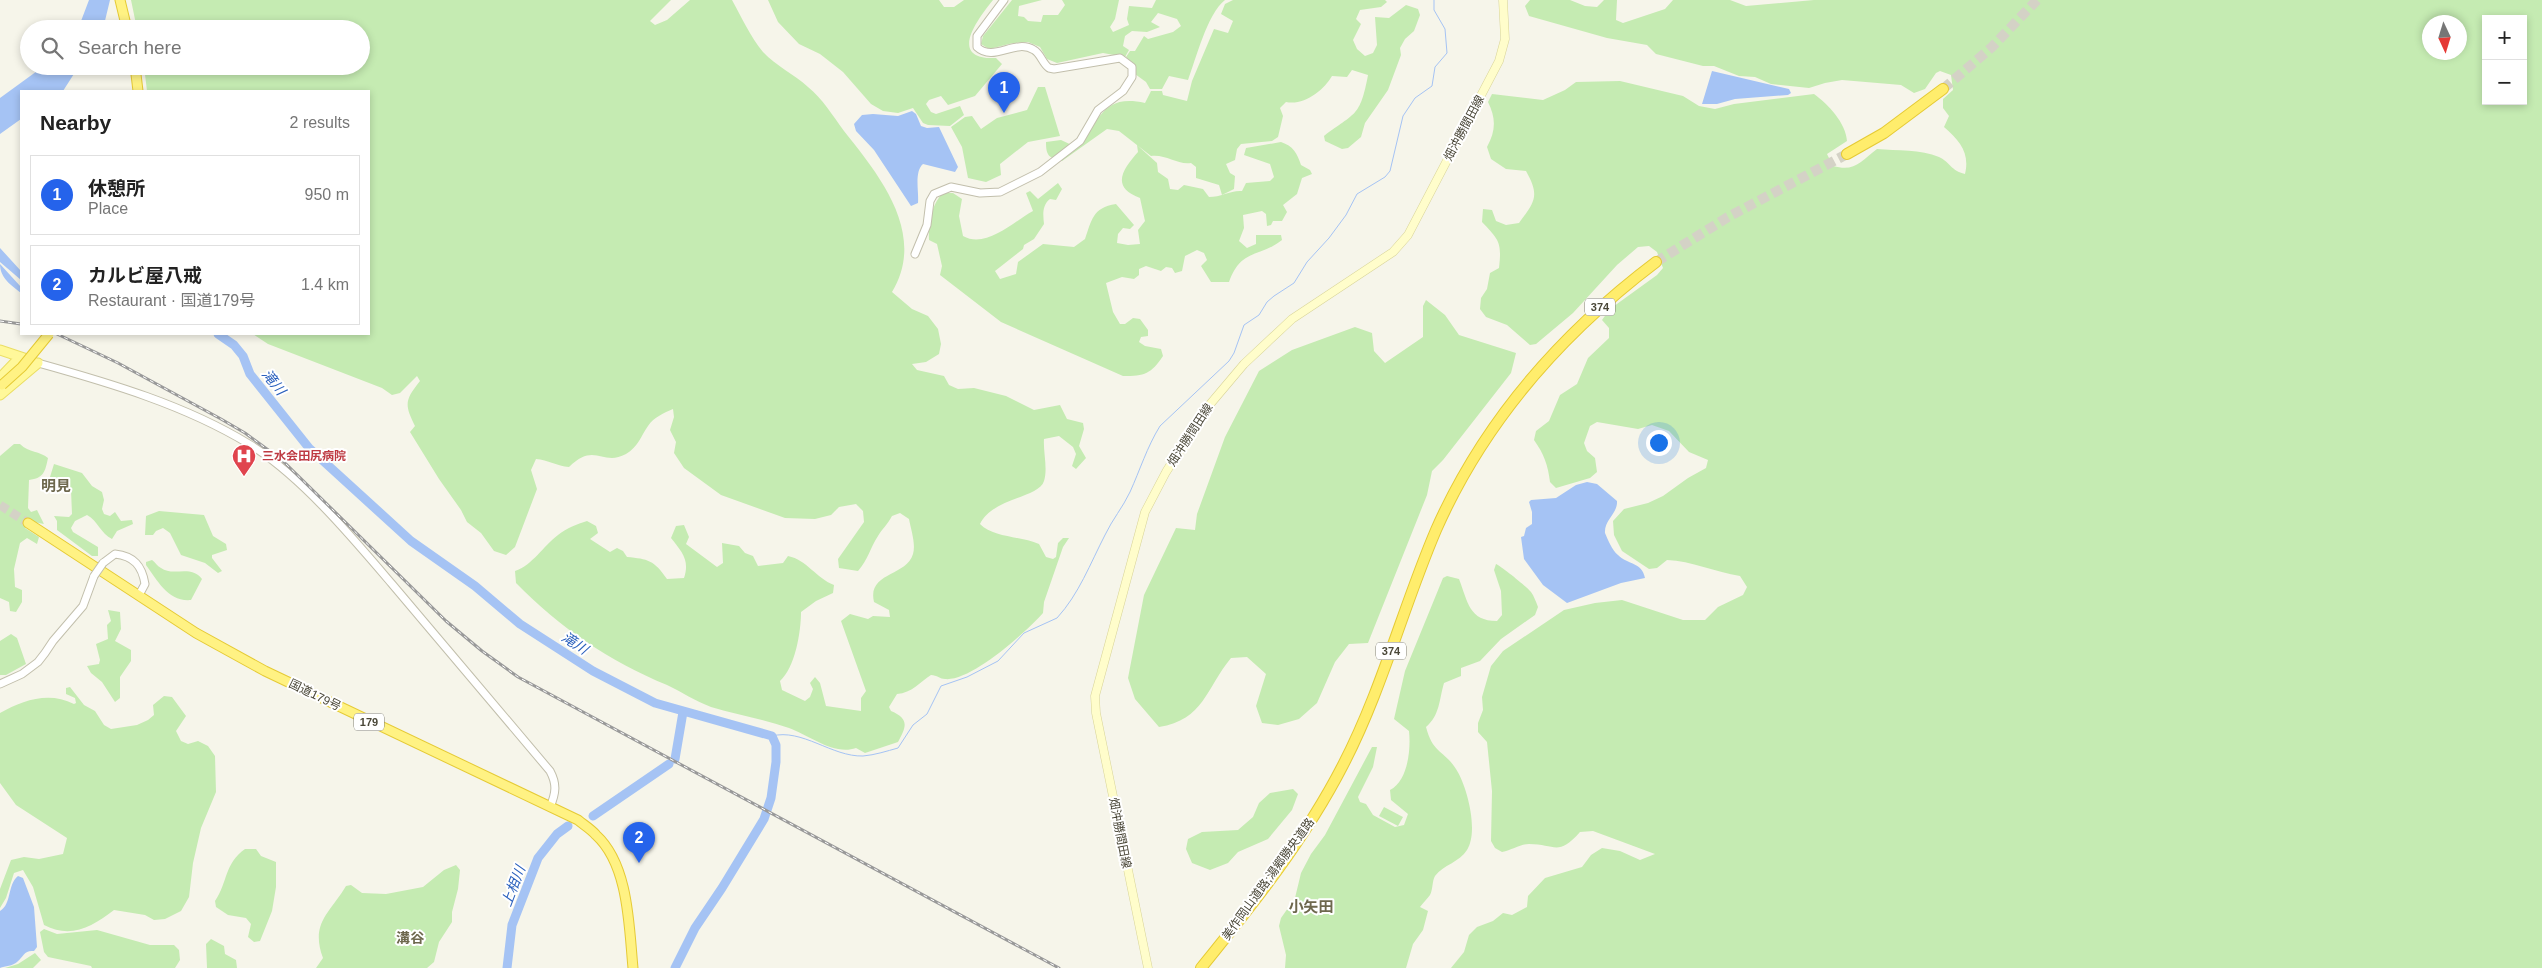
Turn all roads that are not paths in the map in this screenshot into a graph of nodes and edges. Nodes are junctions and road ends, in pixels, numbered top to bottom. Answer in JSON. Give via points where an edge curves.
{"nodes":[{"id":1,"x":120,"y":0,"type":"edge"},
{"id":2,"x":1004,"y":0,"type":"edge"},
{"id":3,"x":1504,"y":0,"type":"edge"},
{"id":4,"x":125,"y":20,"type":"edge"},
{"id":5,"x":136,"y":75,"type":"edge"},
{"id":6,"x":1943,"y":89,"type":"tunnel mouth"},
{"id":7,"x":138,"y":90,"type":"edge"},
{"id":8,"x":1847,"y":154,"type":"tunnel mouth"},
{"id":9,"x":915,"y":254,"type":"dead end"},
{"id":10,"x":1656,"y":262,"type":"tunnel mouth"},
{"id":11,"x":48,"y":335,"type":"edge"},
{"id":12,"x":0,"y":350,"type":"edge"},
{"id":13,"x":19,"y":358,"type":"junction"},
{"id":14,"x":38,"y":363,"type":"junction"},
{"id":15,"x":1,"y":383,"type":"edge"},
{"id":16,"x":0,"y":395,"type":"edge"},
{"id":17,"x":28,"y":523,"type":"tunnel mouth"},
{"id":18,"x":139,"y":595,"type":"junction"},
{"id":19,"x":0,"y":684,"type":"edge"},
{"id":20,"x":550,"y":806,"type":"junction"},
{"id":21,"x":1252,"y":904,"type":"junction"},
{"id":22,"x":633,"y":968,"type":"edge"},
{"id":23,"x":1148,"y":968,"type":"edge"},
{"id":24,"x":1201,"y":968,"type":"edge"},
{"id":25,"x":1209,"y":968,"type":"edge"}],
"edges":[{"from":1,"to":4,"type":"highway"},
{"from":2,"to":9,"type":"street","via":[[978,36],[977,47],[981,51],[993,53],[1029,48],[1040,55],[1049,68],[1120,58],[1130,63],[1132,77],[1117,97],[1098,110],[1080,141],[1040,172],[1000,192],[980,193],[951,187],[934,194],[926,230]]},
{"from":3,"to":23,"type":"main road","name":"畑沖勝間田線","via":[[1505,39],[1499,61],[1408,236],[1393,252],[1292,319],[1228,382],[1206,409],[1145,512],[1095,696]]},
{"from":5,"to":7,"type":"highway"},
{"from":6,"to":8,"type":"highway","via":[[1884,133]]},
{"from":10,"to":21,"type":"highway","name":"美作岡山道路;湯郷勝央道路","number":"374","via":[[1592,314],[1549,357],[1479,450],[1440,522],[1376,692],[1344,764],[1306,829]]},
{"from":11,"to":15,"type":"highway","bridge":true,"via":[[28,360]]},
{"from":12,"to":13,"type":"main road"},
{"from":13,"to":14,"type":"main road"},
{"from":13,"to":15,"type":"main road"},
{"from":14,"to":16,"type":"main road"},
{"from":14,"to":20,"type":"street","via":[[123,388],[211,423],[250,445],[280,468],[347,532],[550,771],[556,790]]},
{"from":17,"to":18,"type":"highway","name":"国道179号","number":"179"},
{"from":18,"to":19,"type":"street","bridge":true,"via":[[144,584],[136,561],[115,554],[103,563],[94,576],[83,606],[38,662]]},
{"from":18,"to":20,"type":"highway","name":"国道179号","number":"179","via":[[196,633],[265,671]]},
{"from":20,"to":22,"type":"highway","name":"国道179号","number":"179","via":[[578,820],[598,836],[609,853],[621,879],[628,906]]},
{"from":21,"to":24,"type":"highway","name":"美作岡山道路;湯郷勝央道路","number":"374"},
{"from":21,"to":25,"type":"highway"}]}
